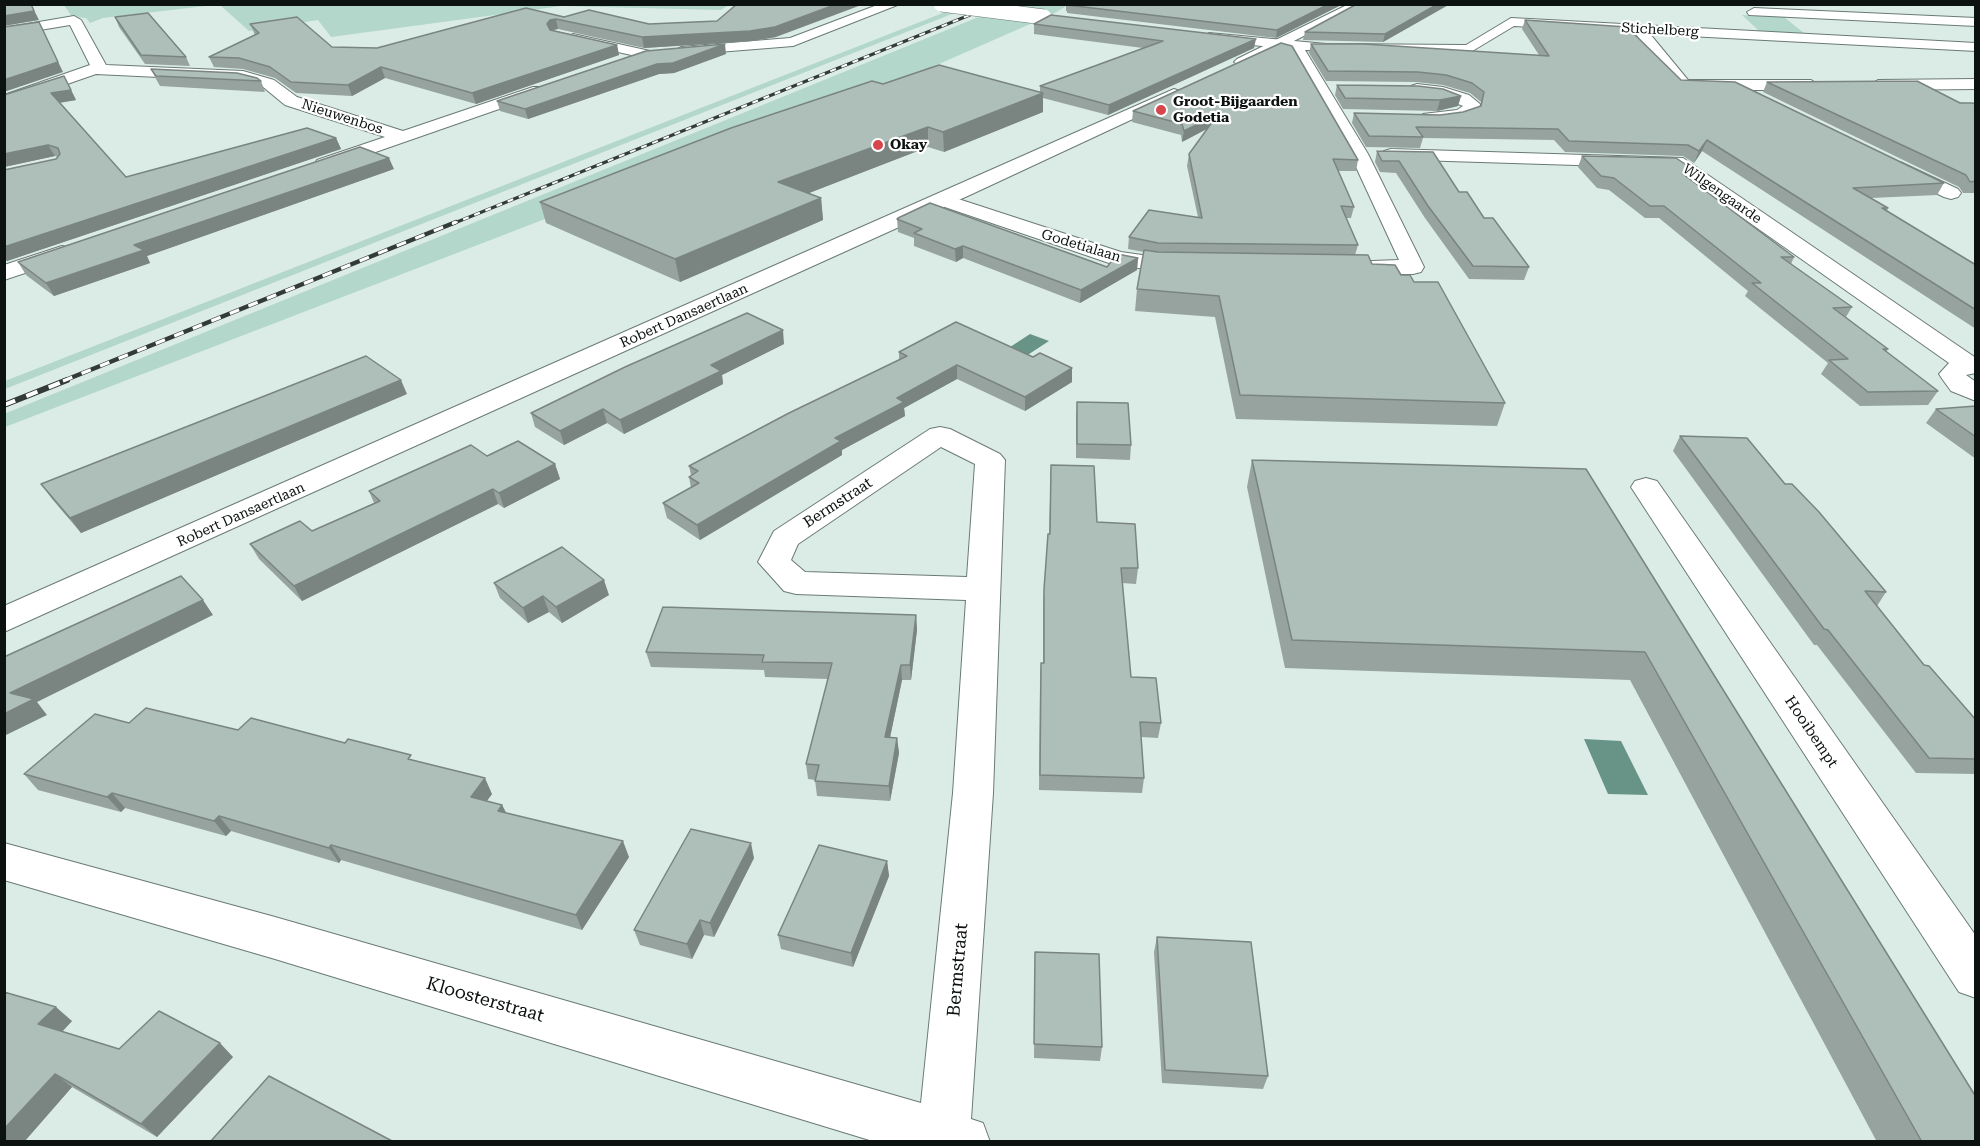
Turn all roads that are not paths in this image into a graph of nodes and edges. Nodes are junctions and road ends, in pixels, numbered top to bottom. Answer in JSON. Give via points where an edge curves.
{"nodes":[{"id":1,"x":894,"y":4,"type":"edge"},
{"id":2,"x":940,"y":4,"type":"edge"},
{"id":3,"x":1360,"y":4,"type":"edge"},
{"id":4,"x":1529,"y":10,"type":"dead end"},
{"id":5,"x":1788,"y":13,"type":"junction"},
{"id":6,"x":1050,"y":18,"type":"edge"},
{"id":7,"x":1510,"y":22,"type":"junction"},
{"id":8,"x":1976,"y":22,"type":"edge"},
{"id":9,"x":1639,"y":29,"type":"junction"},
{"id":10,"x":4,"y":32,"type":"edge"},
{"id":11,"x":558,"y":35,"type":"edge"},
{"id":12,"x":1196,"y":35,"type":"edge"},
{"id":13,"x":1758,"y":35,"type":"junction"},
{"id":14,"x":1816,"y":38,"type":"junction"},
{"id":15,"x":1280,"y":45,"type":"junction"},
{"id":16,"x":1976,"y":47,"type":"edge"},
{"id":17,"x":657,"y":53,"type":"junction"},
{"id":18,"x":618,"y":63,"type":"edge"},
{"id":19,"x":95,"y":69,"type":"junction"},
{"id":20,"x":1932,"y":84,"type":"junction"},
{"id":21,"x":1976,"y":84,"type":"edge"},
{"id":22,"x":1732,"y":85,"type":"junction"},
{"id":23,"x":1826,"y":85,"type":"edge"},
{"id":24,"x":1861,"y":85,"type":"edge"},
{"id":25,"x":550,"y":86,"type":"edge"},
{"id":26,"x":1319,"y":88,"type":"junction"},
{"id":27,"x":1340,"y":88,"type":"edge"},
{"id":28,"x":1405,"y":89,"type":"edge"},
{"id":29,"x":4,"y":101,"type":"edge"},
{"id":30,"x":1763,"y":101,"type":"edge"},
{"id":31,"x":1967,"y":101,"type":"edge"},
{"id":32,"x":1334,"y":116,"type":"junction"},
{"id":33,"x":1357,"y":116,"type":"edge"},
{"id":34,"x":1414,"y":117,"type":"edge"},
{"id":35,"x":404,"y":137,"type":"junction"},
{"id":36,"x":1359,"y":154,"type":"junction"},
{"id":37,"x":1888,"y":162,"type":"edge"},
{"id":38,"x":304,"y":171,"type":"edge"},
{"id":39,"x":1951,"y":193,"type":"dead end"},
{"id":40,"x":943,"y":200,"type":"junction"},
{"id":41,"x":82,"y":246,"type":"edge"},
{"id":42,"x":1203,"y":265,"type":"edge"},
{"id":43,"x":1332,"y":266,"type":"edge"},
{"id":44,"x":4,"y":273,"type":"edge"},
{"id":45,"x":1973,"y":366,"type":"edge"},
{"id":46,"x":1976,"y":393,"type":"edge"},
{"id":47,"x":1646,"y":487,"type":"dead end"},
{"id":48,"x":984,"y":589,"type":"junction"},
{"id":49,"x":4,"y":621,"type":"edge"},
{"id":50,"x":4,"y":861,"type":"edge"},
{"id":51,"x":1976,"y":976,"type":"edge"},
{"id":52,"x":954,"y":1138,"type":"edge"}],
"edges":[{"from":1,"to":17,"type":"street","via":[[793,42]]},
{"from":2,"to":6,"type":"street","bridge":true},
{"from":3,"to":15,"type":"street","name":"Robert Dansaertlaan"},
{"from":4,"to":7,"type":"street"},
{"from":5,"to":8,"type":"street"},
{"from":5,"to":13,"type":"street","via":[[1741,15]]},
{"from":5,"to":14,"type":"street"},
{"from":7,"to":9,"type":"street","name":"Stichelberg"},
{"from":7,"to":15,"type":"street","via":[[1469,49]]},
{"from":9,"to":13,"type":"street","name":"Stichelberg"},
{"from":9,"to":22,"type":"street","via":[[1683,85]]},
{"from":10,"to":19,"type":"street","via":[[74,20],[99,67]]},
{"from":11,"to":17,"type":"street"},
{"from":12,"to":15,"type":"street"},
{"from":13,"to":14,"type":"street","name":"Stichelberg"},
{"from":14,"to":16,"type":"street","name":"Stichelberg"},
{"from":15,"to":26,"type":"street","via":[[1298,51]]},
{"from":15,"to":40,"type":"street","name":"Robert Dansaertlaan"},
{"from":17,"to":18,"type":"street"},
{"from":19,"to":29,"type":"street","name":"Nieuwenbos"},
{"from":19,"to":35,"type":"street","name":"Nieuwenbos","via":[[250,77],[268,83],[291,100]]},
{"from":20,"to":21,"type":"street"},
{"from":20,"to":24,"type":"street"},
{"from":20,"to":31,"type":"street"},
{"from":22,"to":23,"type":"street"},
{"from":22,"to":30,"type":"street"},
{"from":25,"to":35,"type":"street","name":"Nieuwenbos"},
{"from":26,"to":27,"type":"street"},
{"from":26,"to":32,"type":"street"},
{"from":28,"to":34,"type":"street","via":[[1443,92],[1472,104],[1471,110],[1460,116]]},
{"from":32,"to":33,"type":"street"},
{"from":32,"to":36,"type":"street"},
{"from":35,"to":38,"type":"street","name":"Nieuwenbos"},
{"from":36,"to":43,"type":"street","via":[[1413,267]]},
{"from":36,"to":45,"type":"street","name":"Wilgengaarde","via":[[1676,162]]},
{"from":37,"to":39,"type":"street"},
{"from":40,"to":42,"type":"street","name":"Godetialaan","via":[[1117,258]]},
{"from":40,"to":49,"type":"street","name":"Robert Dansaertlaan"},
{"from":41,"to":44,"type":"street"},
{"from":45,"to":46,"type":"street","name":"Wilgengaarde","via":[[1961,367],[1952,374]]},
{"from":47,"to":51,"type":"street","name":"Hooibempt"},
{"from":48,"to":48,"type":"street","name":"Bermstraat","via":[[990,460],[940,435],[785,538],[774,562],[796,583]]},
{"from":48,"to":52,"type":"street","name":"Bermstraat"},
{"from":50,"to":52,"type":"street","name":"Kloosterstraat"}]}
